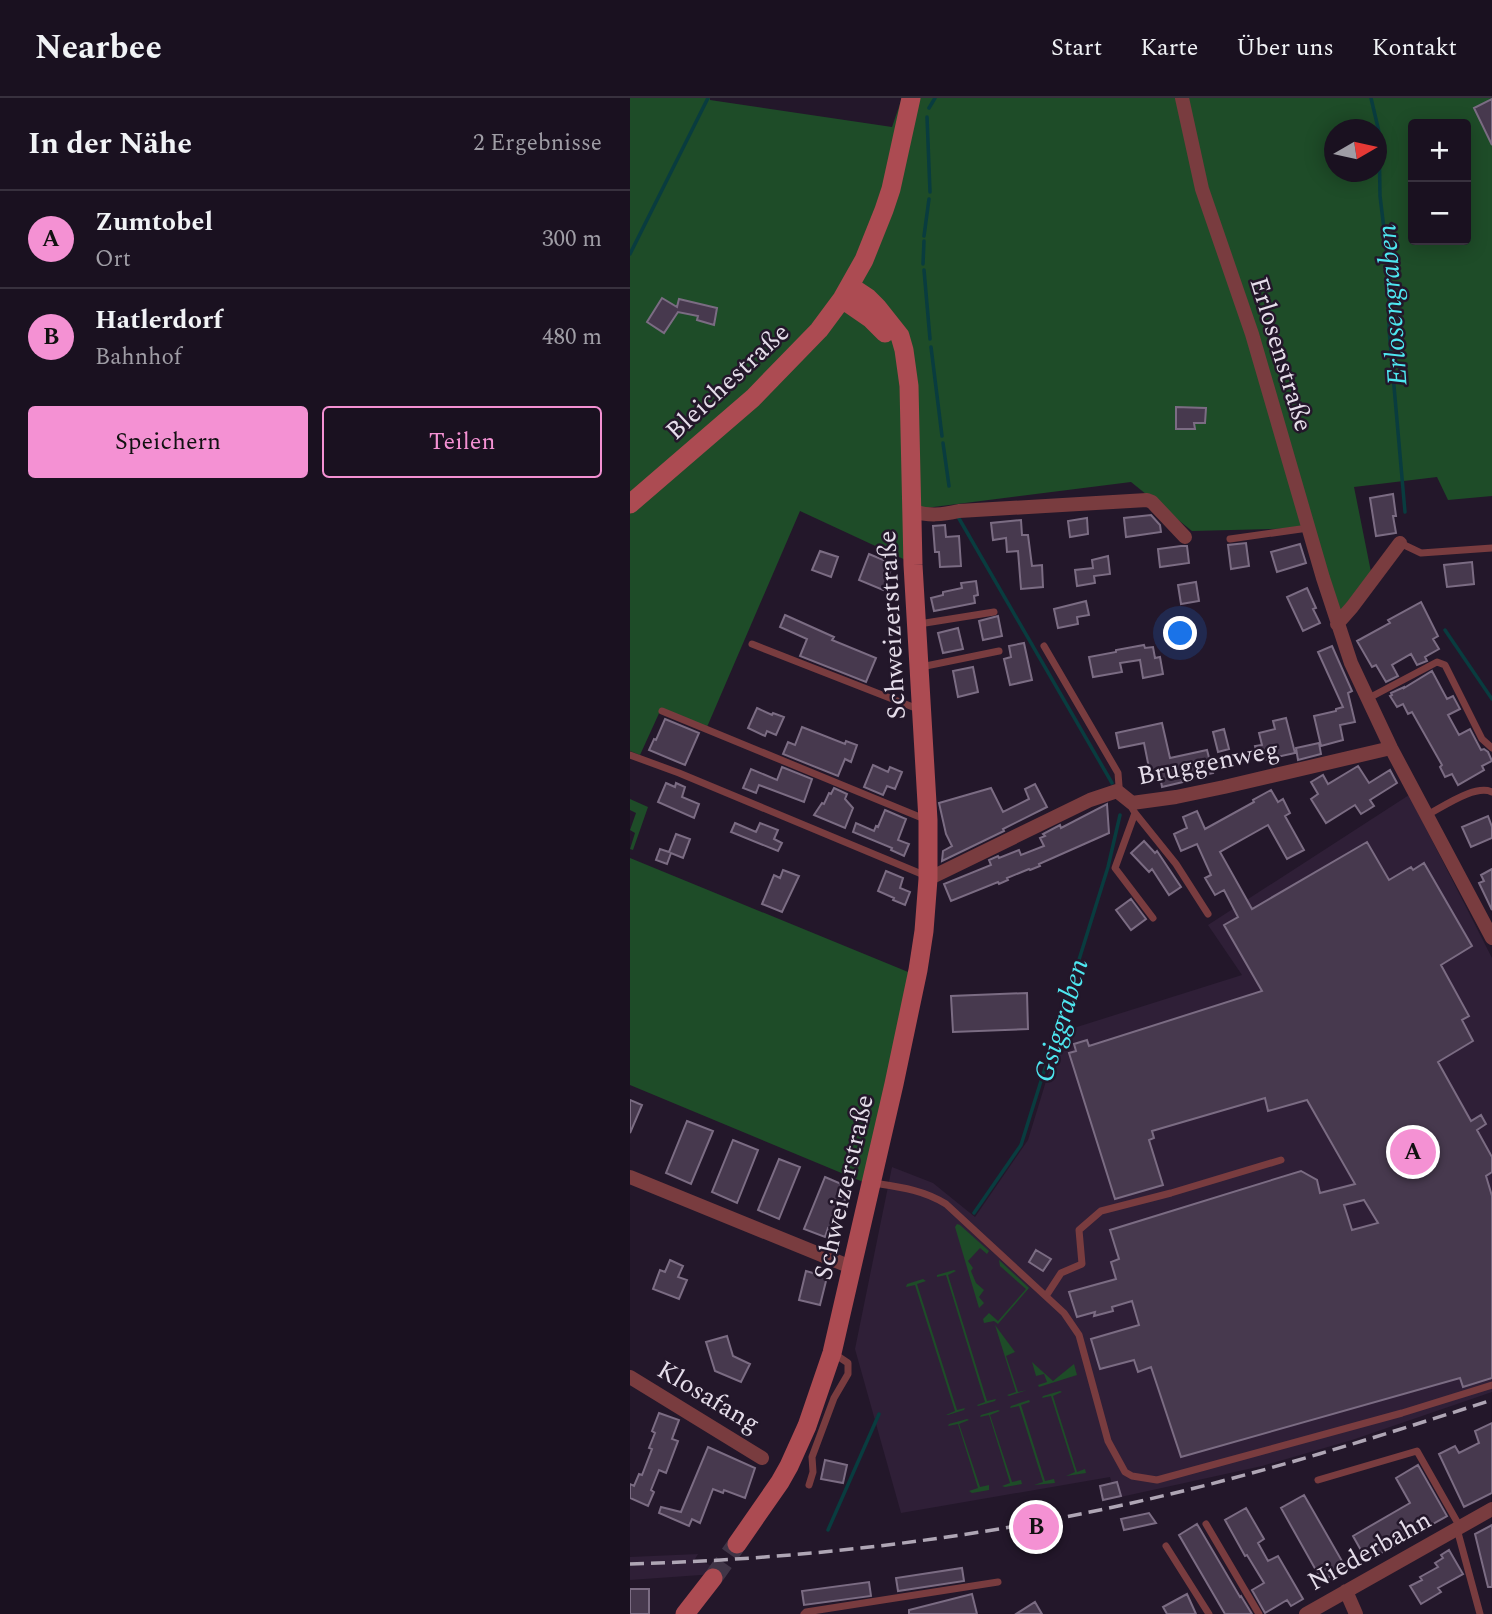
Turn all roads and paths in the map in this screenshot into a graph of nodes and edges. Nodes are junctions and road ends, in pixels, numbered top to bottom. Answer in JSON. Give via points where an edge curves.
{"nodes":[{"id":1,"x":911,"y":98,"type":"edge"},
{"id":2,"x":1182,"y":98,"type":"edge"},
{"id":3,"x":846,"y":293,"type":"junction"},
{"id":4,"x":630,"y":505,"type":"edge"},
{"id":5,"x":911,"y":511,"type":"junction"},
{"id":6,"x":1308,"y":528,"type":"junction"},
{"id":7,"x":1185,"y":537,"type":"dead end"},
{"id":8,"x":1230,"y":539,"type":"dead end"},
{"id":9,"x":1400,"y":543,"type":"joint"},
{"id":10,"x":1492,"y":548,"type":"edge"},
{"id":11,"x":994,"y":612,"type":"dead end"},
{"id":12,"x":917,"y":624,"type":"junction"},
{"id":13,"x":1337,"y":624,"type":"junction"},
{"id":14,"x":752,"y":644,"type":"dead end"},
{"id":15,"x":1044,"y":646,"type":"dead end"},
{"id":16,"x":999,"y":651,"type":"dead end"},
{"id":17,"x":920,"y":667,"type":"junction"},
{"id":18,"x":1367,"y":699,"type":"junction"},
{"id":19,"x":922,"y":710,"type":"junction"},
{"id":20,"x":662,"y":711,"type":"dead end"},
{"id":21,"x":1391,"y":748,"type":"junction"},
{"id":22,"x":1492,"y":748,"type":"edge"},
{"id":23,"x":630,"y":755,"type":"edge"},
{"id":24,"x":1117,"y":791,"type":"junction"},
{"id":25,"x":1492,"y":792,"type":"edge"},
{"id":26,"x":1133,"y":808,"type":"junction"},
{"id":27,"x":1427,"y":815,"type":"junction"},
{"id":28,"x":928,"y":820,"type":"junction"},
{"id":29,"x":928,"y":878,"type":"junction"},
{"id":30,"x":1208,"y":914,"type":"dead end"},
{"id":31,"x":1153,"y":918,"type":"dead end"},
{"id":32,"x":1492,"y":938,"type":"edge"},
{"id":33,"x":1281,"y":1160,"type":"dead end"},
{"id":34,"x":630,"y":1177,"type":"edge"},
{"id":35,"x":872,"y":1183,"type":"junction"},
{"id":36,"x":851,"y":1267,"type":"junction"},
{"id":37,"x":1046,"y":1296,"type":"junction"},
{"id":38,"x":832,"y":1353,"type":"junction"},
{"id":39,"x":630,"y":1377,"type":"edge"},
{"id":40,"x":1492,"y":1385,"type":"edge"},
{"id":41,"x":762,"y":1458,"type":"dead end"},
{"id":42,"x":1318,"y":1480,"type":"dead end"},
{"id":43,"x":809,"y":1485,"type":"dead end"},
{"id":44,"x":1492,"y":1509,"type":"edge"},
{"id":45,"x":1206,"y":1524,"type":"dead end"},
{"id":46,"x":1459,"y":1528,"type":"junction"},
{"id":47,"x":737,"y":1544,"type":"tunnel mouth"},
{"id":48,"x":1166,"y":1546,"type":"dead end"},
{"id":49,"x":713,"y":1578,"type":"tunnel mouth"},
{"id":50,"x":998,"y":1582,"type":"dead end"},
{"id":51,"x":1346,"y":1591,"type":"junction"},
{"id":52,"x":685,"y":1614,"type":"edge"},
{"id":53,"x":804,"y":1614,"type":"edge"},
{"id":54,"x":1209,"y":1614,"type":"edge"},
{"id":55,"x":1259,"y":1614,"type":"edge"},
{"id":56,"x":1306,"y":1614,"type":"edge"},
{"id":57,"x":1356,"y":1614,"type":"edge"},
{"id":58,"x":1480,"y":1614,"type":"edge"}],
"edges":[{"from":1,"to":3,"type":"street","via":[[891,189]]},
{"from":2,"to":6,"type":"street","name":"Erlosenstraße","via":[[1202,189],[1252,334]]},
{"from":3,"to":4,"type":"street","name":"Bleichestraße","via":[[820,330],[753,398]]},
{"from":3,"to":5,"type":"street","name":"Schweizerstraße","via":[[882,329],[906,366]]},
{"from":5,"to":7,"type":"street","name":"Schweizerstraße","via":[[940,515],[1147,500]]},
{"from":5,"to":12,"type":"street","name":"Schweizerstraße"},
{"from":6,"to":8,"type":"lane"},
{"from":6,"to":13,"type":"street","name":"Erlosenstraße"},
{"from":9,"to":10,"type":"lane","via":[[1421,553]]},
{"from":9,"to":13,"type":"street"},
{"from":11,"to":12,"type":"lane"},
{"from":12,"to":17,"type":"street","name":"Schweizerstraße"},
{"from":13,"to":18,"type":"street","name":"Erlosenstraße"},
{"from":14,"to":19,"type":"lane"},
{"from":15,"to":24,"type":"lane","via":[[1118,773]]},
{"from":16,"to":17,"type":"lane"},
{"from":17,"to":19,"type":"street","name":"Schweizerstraße"},
{"from":18,"to":21,"type":"street","name":"Erlosenstraße"},
{"from":18,"to":22,"type":"lane","via":[[1437,662],[1445,665],[1482,739]]},
{"from":19,"to":28,"type":"street","name":"Schweizerstraße"},
{"from":20,"to":28,"type":"lane"},
{"from":21,"to":26,"type":"street","name":"Bruggenweg"},
{"from":21,"to":27,"type":"street","name":"Erlosenstraße"},
{"from":23,"to":29,"type":"lane"},
{"from":24,"to":26,"type":"street","name":"Bruggenweg"},
{"from":24,"to":29,"type":"street","name":"Bruggenweg"},
{"from":25,"to":27,"type":"lane","via":[[1476,790]]},
{"from":26,"to":30,"type":"lane"},
{"from":26,"to":31,"type":"lane","via":[[1115,868]]},
{"from":27,"to":32,"type":"street","name":"Erlosenstraße"},
{"from":28,"to":29,"type":"street","name":"Schweizerstraße"},
{"from":29,"to":35,"type":"street","name":"Schweizerstraße","via":[[918,970]]},
{"from":33,"to":37,"type":"lane","via":[[1101,1211],[1079,1230],[1082,1264],[1061,1273]]},
{"from":34,"to":36,"type":"street"},
{"from":35,"to":36,"type":"street","name":"Schweizerstraße"},
{"from":35,"to":37,"type":"lane","via":[[912,1189],[946,1204]]},
{"from":36,"to":38,"type":"street","name":"Schweizerstraße"},
{"from":37,"to":40,"type":"lane","via":[[1079,1335],[1108,1441],[1125,1472],[1132,1476],[1157,1480]]},
{"from":38,"to":43,"type":"lane","via":[[848,1363],[848,1374],[812,1457]]},
{"from":38,"to":47,"type":"street","name":"Schweizerstraße","via":[[789,1466]]},
{"from":39,"to":41,"type":"street","name":"Klosafang"},
{"from":42,"to":46,"type":"lane","via":[[1417,1451]]},
{"from":44,"to":46,"type":"street","name":"Niederbahn"},
{"from":45,"to":55,"type":"lane"},
{"from":46,"to":51,"type":"street","name":"Niederbahn"},
{"from":46,"to":58,"type":"lane","name":"Niederbahn"},
{"from":48,"to":54,"type":"lane"},
{"from":49,"to":52,"type":"street"},
{"from":50,"to":53,"type":"lane"},
{"from":51,"to":56,"type":"street","name":"Niederbahn"},
{"from":51,"to":57,"type":"street"}]}
